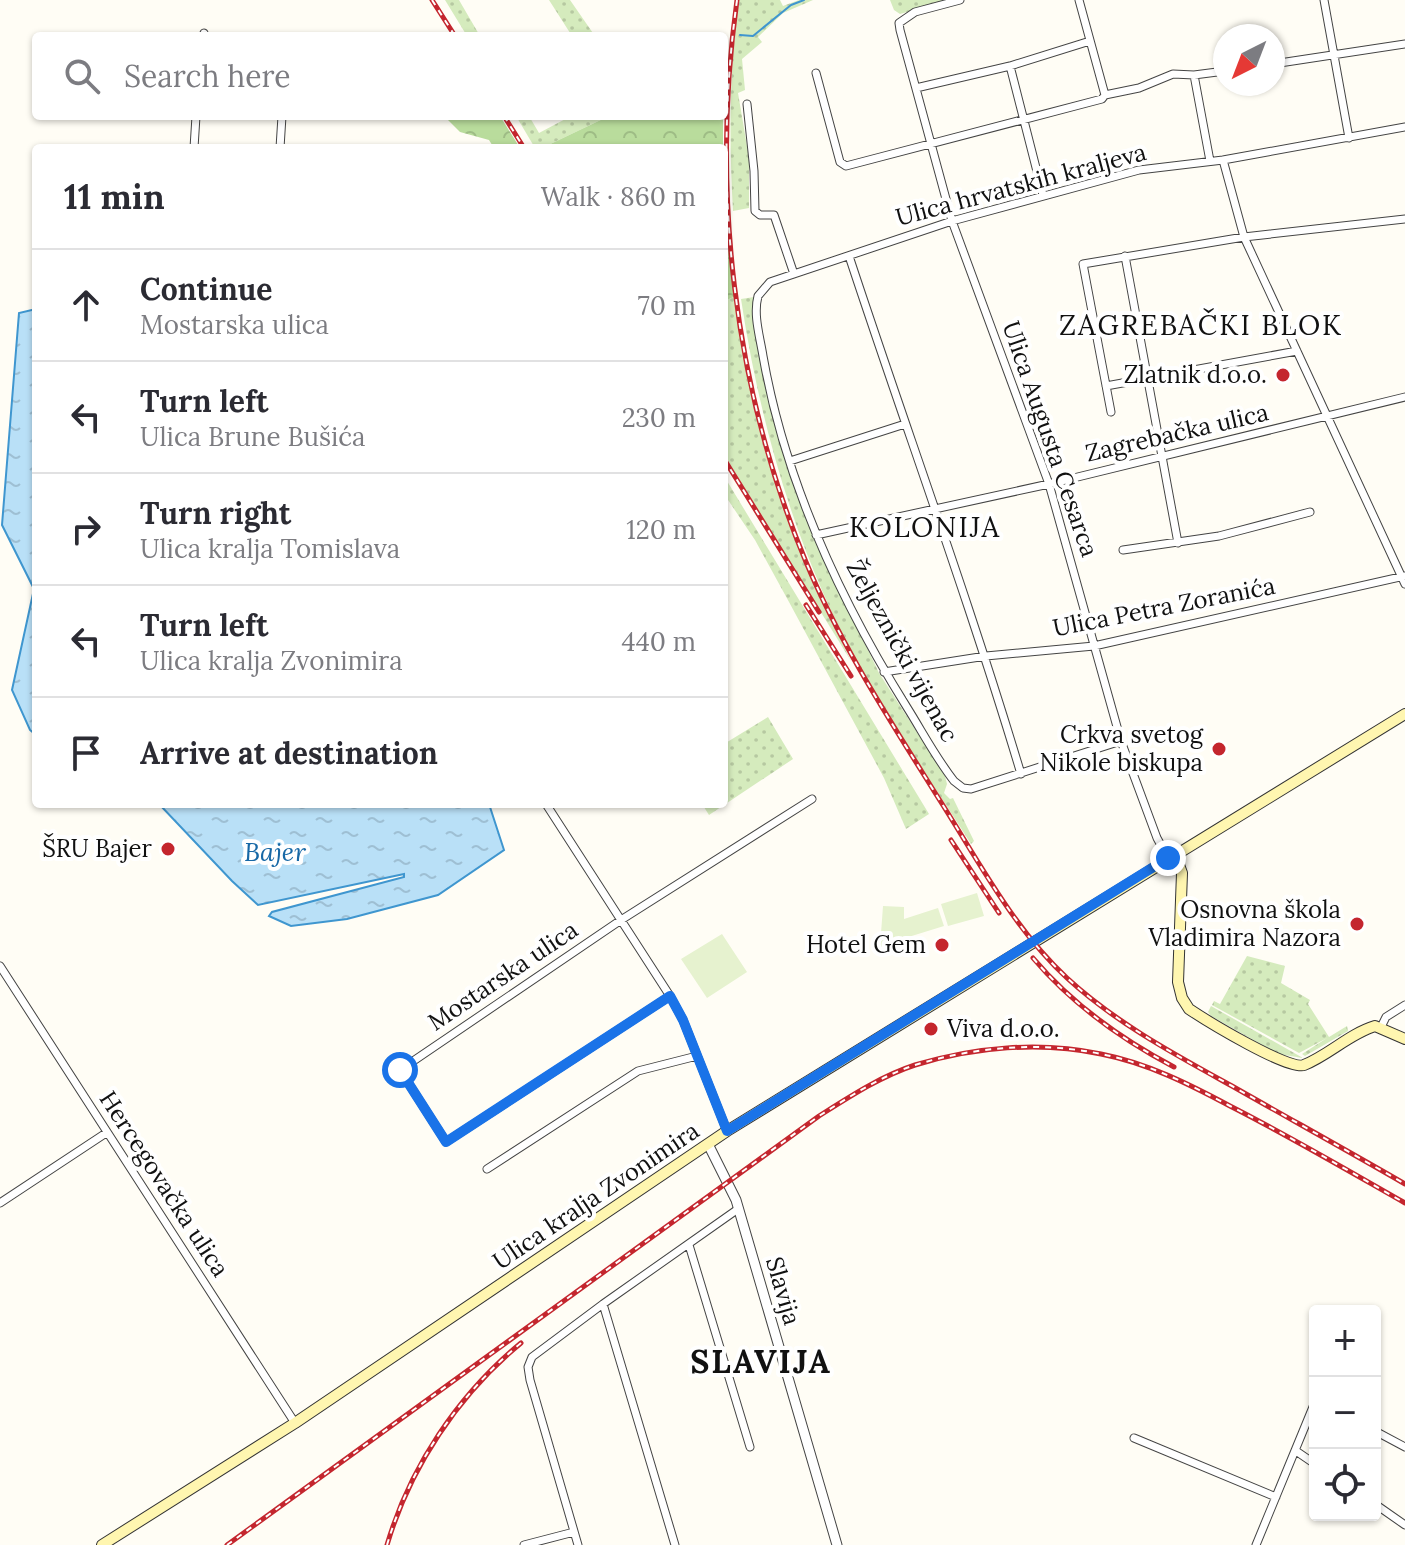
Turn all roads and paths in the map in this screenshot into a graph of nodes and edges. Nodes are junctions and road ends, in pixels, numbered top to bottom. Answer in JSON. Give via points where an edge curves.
{"nodes":[{"id":1,"x":960,"y":0,"type":"edge"},
{"id":2,"x":1079,"y":0,"type":"edge"},
{"id":3,"x":1324,"y":0,"type":"edge"},
{"id":4,"x":1090,"y":41,"type":"junction"},
{"id":5,"x":1405,"y":44,"type":"edge"},
{"id":6,"x":1333,"y":56,"type":"junction"},
{"id":7,"x":1285,"y":62,"type":"edge"},
{"id":8,"x":1010,"y":66,"type":"junction"},
{"id":9,"x":816,"y":73,"type":"dead end"},
{"id":10,"x":1213,"y":73,"type":"edge"},
{"id":11,"x":1194,"y":75,"type":"junction"},
{"id":12,"x":916,"y":88,"type":"junction"},
{"id":13,"x":1105,"y":95,"type":"junction"},
{"id":14,"x":747,"y":104,"type":"dead end"},
{"id":15,"x":196,"y":120,"type":"edge"},
{"id":16,"x":282,"y":120,"type":"edge"},
{"id":17,"x":1023,"y":120,"type":"junction"},
{"id":18,"x":1405,"y":127,"type":"edge"},
{"id":19,"x":1349,"y":138,"type":"junction"},
{"id":20,"x":194,"y":144,"type":"edge"},
{"id":21,"x":280,"y":144,"type":"edge"},
{"id":22,"x":930,"y":144,"type":"junction"},
{"id":23,"x":1223,"y":160,"type":"junction"},
{"id":24,"x":1210,"y":161,"type":"junction"},
{"id":25,"x":1043,"y":195,"type":"junction"},
{"id":26,"x":1405,"y":219,"type":"edge"},
{"id":27,"x":952,"y":221,"type":"junction"},
{"id":28,"x":1244,"y":237,"type":"junction"},
{"id":29,"x":849,"y":256,"type":"junction"},
{"id":30,"x":1125,"y":256,"type":"junction"},
{"id":31,"x":794,"y":274,"type":"junction"},
{"id":32,"x":758,"y":296,"type":"joint"},
{"id":33,"x":1297,"y":351,"type":"junction"},
{"id":34,"x":1146,"y":379,"type":"junction"},
{"id":35,"x":1106,"y":386,"type":"junction"},
{"id":36,"x":1405,"y":397,"type":"edge"},
{"id":37,"x":1111,"y":412,"type":"dead end"},
{"id":38,"x":1328,"y":418,"type":"junction"},
{"id":39,"x":905,"y":424,"type":"junction"},
{"id":40,"x":1160,"y":457,"type":"junction"},
{"id":41,"x":790,"y":461,"type":"junction"},
{"id":42,"x":1049,"y":484,"type":"junction"},
{"id":43,"x":933,"y":508,"type":"junction"},
{"id":44,"x":1310,"y":512,"type":"dead end"},
{"id":45,"x":816,"y":535,"type":"junction"},
{"id":46,"x":1178,"y":543,"type":"junction"},
{"id":47,"x":1123,"y":550,"type":"dead end"},
{"id":48,"x":1404,"y":579,"type":"edge"},
{"id":49,"x":1094,"y":646,"type":"junction"},
{"id":50,"x":986,"y":656,"type":"junction"},
{"id":51,"x":884,"y":672,"type":"junction"},
{"id":52,"x":1405,"y":714,"type":"edge"},
{"id":53,"x":1121,"y":741,"type":"junction"},
{"id":54,"x":1021,"y":774,"type":"junction"},
{"id":55,"x":812,"y":799,"type":"dead end"},
{"id":56,"x":549,"y":808,"type":"edge"},
{"id":57,"x":1172,"y":856,"type":"junction"},
{"id":58,"x":621,"y":920,"type":"junction"},
{"id":59,"x":0,"y":966,"type":"edge"},
{"id":60,"x":670,"y":996,"type":"junction"},
{"id":61,"x":1405,"y":1005,"type":"edge"},
{"id":62,"x":1381,"y":1027,"type":"junction"},
{"id":63,"x":1405,"y":1039,"type":"edge"},
{"id":64,"x":697,"y":1056,"type":"junction"},
{"id":65,"x":727,"y":1131,"type":"junction"},
{"id":66,"x":106,"y":1133,"type":"junction"},
{"id":67,"x":708,"y":1144,"type":"junction"},
{"id":68,"x":487,"y":1169,"type":"dead end"},
{"id":69,"x":0,"y":1203,"type":"edge"},
{"id":70,"x":738,"y":1209,"type":"junction"},
{"id":71,"x":689,"y":1245,"type":"junction"},
{"id":72,"x":603,"y":1304,"type":"junction"},
{"id":73,"x":1309,"y":1417,"type":"edge"},
{"id":74,"x":295,"y":1423,"type":"junction"},
{"id":75,"x":1381,"y":1434,"type":"edge"},
{"id":76,"x":1134,"y":1438,"type":"dead end"},
{"id":77,"x":750,"y":1447,"type":"dead end"},
{"id":78,"x":1405,"y":1447,"type":"edge"},
{"id":79,"x":1296,"y":1451,"type":"junction"},
{"id":80,"x":1309,"y":1460,"type":"edge"},
{"id":81,"x":1276,"y":1497,"type":"junction"},
{"id":82,"x":1381,"y":1508,"type":"edge"},
{"id":83,"x":1405,"y":1525,"type":"edge"},
{"id":84,"x":574,"y":1532,"type":"junction"},
{"id":85,"x":102,"y":1545,"type":"edge"},
{"id":86,"x":524,"y":1545,"type":"edge"},
{"id":87,"x":578,"y":1545,"type":"edge"},
{"id":88,"x":675,"y":1545,"type":"edge"},
{"id":89,"x":837,"y":1545,"type":"edge"},
{"id":90,"x":1256,"y":1545,"type":"edge"}],
"edges":[{"from":1,"to":12,"type":"street","name":"Ulica Augusta Cesarca","via":[[908,15],[899,23]]},
{"from":2,"to":4,"type":"street"},
{"from":3,"to":6,"type":"street"},
{"from":4,"to":8,"type":"street"},
{"from":4,"to":13,"type":"street"},
{"from":5,"to":6,"type":"street"},
{"from":6,"to":7,"type":"street"},
{"from":6,"to":19,"type":"street"},
{"from":8,"to":12,"type":"street"},
{"from":8,"to":17,"type":"street"},
{"from":9,"to":22,"type":"street","via":[[840,162],[846,166]]},
{"from":10,"to":11,"type":"street"},
{"from":11,"to":13,"type":"street","via":[[1173,74]]},
{"from":11,"to":24,"type":"street"},
{"from":12,"to":22,"type":"street","name":"Ulica Augusta Cesarca"},
{"from":13,"to":17,"type":"street"},
{"from":14,"to":31,"type":"street","via":[[755,211],[774,215]]},
{"from":15,"to":20,"type":"street"},
{"from":16,"to":21,"type":"street"},
{"from":17,"to":22,"type":"street"},
{"from":17,"to":25,"type":"street"},
{"from":18,"to":19,"type":"street","name":"Ulica hrvatskih kraljeva"},
{"from":19,"to":23,"type":"street","name":"Ulica hrvatskih kraljeva"},
{"from":22,"to":27,"type":"street","name":"Ulica Augusta Cesarca"},
{"from":23,"to":24,"type":"street","name":"Ulica hrvatskih kraljeva"},
{"from":23,"to":28,"type":"street"},
{"from":24,"to":25,"type":"street","name":"Ulica hrvatskih kraljeva","via":[[1139,170]]},
{"from":25,"to":27,"type":"street","name":"Ulica hrvatskih kraljeva"},
{"from":26,"to":28,"type":"street"},
{"from":27,"to":29,"type":"street","name":"Ulica hrvatskih kraljeva"},
{"from":27,"to":42,"type":"street","name":"Ulica Augusta Cesarca"},
{"from":28,"to":30,"type":"street"},
{"from":28,"to":33,"type":"street"},
{"from":29,"to":31,"type":"street","name":"Ulica hrvatskih kraljeva"},
{"from":29,"to":39,"type":"street"},
{"from":30,"to":34,"type":"street"},
{"from":30,"to":35,"type":"street","via":[[1083,264]]},
{"from":31,"to":32,"type":"street","name":"Ulica hrvatskih kraljeva","via":[[770,282]]},
{"from":32,"to":41,"type":"street","name":"Željeznički vijenac","via":[[757,323],[768,383]]},
{"from":33,"to":34,"type":"street"},
{"from":33,"to":38,"type":"street"},
{"from":34,"to":35,"type":"street"},
{"from":34,"to":40,"type":"street"},
{"from":35,"to":37,"type":"street"},
{"from":36,"to":38,"type":"street","name":"Zagrebačka ulica"},
{"from":38,"to":40,"type":"street","name":"Zagrebačka ulica"},
{"from":38,"to":48,"type":"street"},
{"from":39,"to":41,"type":"street"},
{"from":39,"to":43,"type":"street"},
{"from":40,"to":42,"type":"street","name":"Zagrebačka ulica"},
{"from":40,"to":46,"type":"street"},
{"from":41,"to":45,"type":"street","name":"Željeznički vijenac"},
{"from":42,"to":43,"type":"street","name":"Zagrebačka ulica"},
{"from":42,"to":49,"type":"street","name":"Ulica Augusta Cesarca"},
{"from":43,"to":45,"type":"street","name":"Zagrebačka ulica"},
{"from":43,"to":50,"type":"street"},
{"from":44,"to":46,"type":"street"},
{"from":45,"to":51,"type":"street","name":"Željeznički vijenac"},
{"from":46,"to":47,"type":"street"},
{"from":48,"to":49,"type":"street","name":"Ulica Petra Zoranića"},
{"from":49,"to":50,"type":"street","name":"Ulica Petra Zoranića"},
{"from":49,"to":53,"type":"street","name":"Ulica Augusta Cesarca"},
{"from":50,"to":51,"type":"street","name":"Ulica Petra Zoranića"},
{"from":50,"to":54,"type":"street"},
{"from":51,"to":54,"type":"street","name":"Željeznički vijenac","via":[[963,788]]},
{"from":52,"to":57,"type":"main road","name":"Ulica kralja Zvonimira"},
{"from":53,"to":54,"type":"street"},
{"from":53,"to":57,"type":"street","name":"Ulica Augusta Cesarca","via":[[1157,838]]},
{"from":55,"to":58,"type":"street"},
{"from":56,"to":58,"type":"street"},
{"from":57,"to":62,"type":"main road","via":[[1182,873],[1178,982],[1185,1004],[1196,1014],[1296,1067],[1368,1028]]},
{"from":57,"to":65,"type":"main road","name":"Ulica kralja Zvonimira"},
{"from":58,"to":60,"type":"street"},
{"from":58,"to":60,"type":"street","name":"Mostarska ulica","via":[[400,1070],[446,1142]]},
{"from":59,"to":66,"type":"street","name":"Hercegovačka ulica"},
{"from":60,"to":64,"type":"street"},
{"from":61,"to":62,"type":"street"},
{"from":62,"to":63,"type":"main road"},
{"from":64,"to":65,"type":"street"},
{"from":64,"to":68,"type":"street","via":[[638,1071]]},
{"from":65,"to":67,"type":"main road","name":"Ulica kralja Zvonimira"},
{"from":66,"to":69,"type":"street"},
{"from":66,"to":74,"type":"street","name":"Hercegovačka ulica"},
{"from":67,"to":70,"type":"street","name":"Slavija"},
{"from":67,"to":74,"type":"main road","name":"Ulica kralja Zvonimira"},
{"from":70,"to":71,"type":"street"},
{"from":70,"to":89,"type":"street","name":"Slavija"},
{"from":71,"to":72,"type":"street"},
{"from":71,"to":77,"type":"street"},
{"from":72,"to":84,"type":"street","via":[[532,1357],[528,1367]]},
{"from":72,"to":88,"type":"street"},
{"from":73,"to":79,"type":"street"},
{"from":74,"to":85,"type":"main road","name":"Ulica kralja Zvonimira"},
{"from":75,"to":78,"type":"street"},
{"from":76,"to":81,"type":"street"},
{"from":79,"to":80,"type":"street"},
{"from":79,"to":81,"type":"street"},
{"from":81,"to":90,"type":"street"},
{"from":82,"to":83,"type":"street"},
{"from":84,"to":86,"type":"street"},
{"from":84,"to":87,"type":"street"}]}
